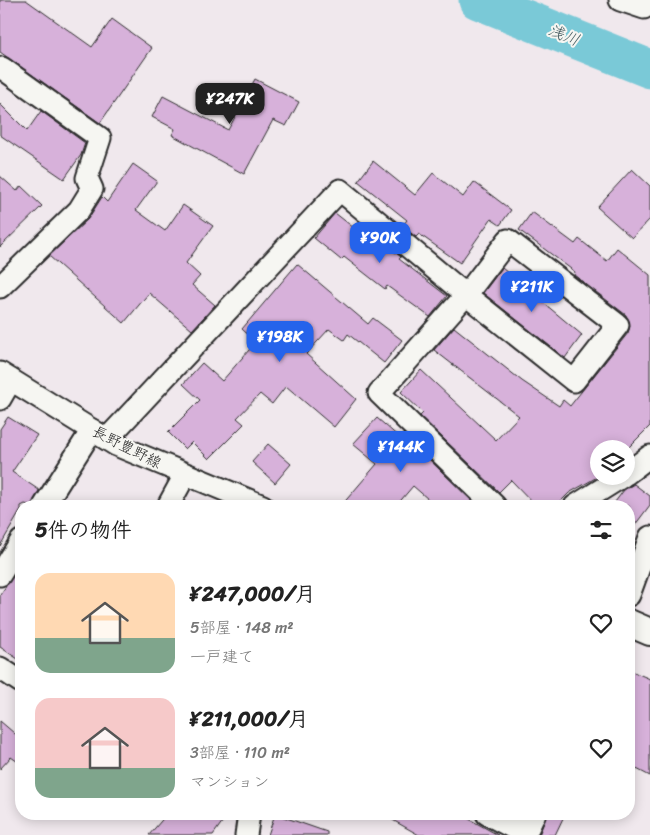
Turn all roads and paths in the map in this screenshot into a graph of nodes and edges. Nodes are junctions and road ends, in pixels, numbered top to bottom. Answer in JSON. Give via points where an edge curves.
{"nodes":[{"id":1,"x":620,"y":0,"type":"edge"},
{"id":2,"x":648,"y":0,"type":"edge"},
{"id":3,"x":2,"y":68,"type":"dead end"},
{"id":4,"x":0,"y":287,"type":"edge"},
{"id":5,"x":466,"y":295,"type":"junction"},
{"id":6,"x":6,"y":377,"type":"edge"},
{"id":7,"x":0,"y":399,"type":"edge"},
{"id":8,"x":100,"y":435,"type":"junction"},
{"id":9,"x":650,"y":456,"type":"edge"},
{"id":10,"x":635,"y":467,"type":"edge"},
{"id":11,"x":185,"y":475,"type":"junction"},
{"id":12,"x":609,"y":485,"type":"edge"},
{"id":13,"x":49,"y":500,"type":"edge"},
{"id":14,"x":171,"y":500,"type":"edge"},
{"id":15,"x":248,"y":500,"type":"edge"},
{"id":16,"x":489,"y":500,"type":"edge"},
{"id":17,"x":585,"y":500,"type":"edge"},
{"id":18,"x":650,"y":537,"type":"edge"},
{"id":19,"x":15,"y":550,"type":"edge"},
{"id":20,"x":0,"y":574,"type":"edge"},
{"id":21,"x":635,"y":578,"type":"edge"},
{"id":22,"x":635,"y":626,"type":"edge"},
{"id":23,"x":650,"y":632,"type":"edge"},
{"id":24,"x":0,"y":668,"type":"edge"},
{"id":25,"x":15,"y":678,"type":"edge"},
{"id":26,"x":248,"y":820,"type":"edge"},
{"id":27,"x":505,"y":820,"type":"edge"},
{"id":28,"x":526,"y":827,"type":"edge"},
{"id":29,"x":246,"y":835,"type":"edge"}],
"edges":[{"from":1,"to":2,"type":"street","via":[[644,8]]},
{"from":3,"to":4,"type":"street","via":[[100,138],[88,178],[92,189],[79,210]]},
{"from":5,"to":5,"type":"street","via":[[508,240],[618,324],[574,381]]},
{"from":5,"to":8,"type":"street","via":[[340,190]]},
{"from":5,"to":16,"type":"street","via":[[378,393]]},
{"from":6,"to":7,"type":"street"},
{"from":6,"to":8,"type":"street","name":"長野豊野線"},
{"from":8,"to":11,"type":"street","name":"長野豊野線"},
{"from":8,"to":13,"type":"street"},
{"from":9,"to":10,"type":"street"},
{"from":11,"to":14,"type":"street"},
{"from":11,"to":15,"type":"street","name":"長野豊野線"},
{"from":12,"to":17,"type":"street"},
{"from":18,"to":21,"type":"street"},
{"from":19,"to":20,"type":"street"},
{"from":22,"to":23,"type":"main road"},
{"from":24,"to":25,"type":"street"},
{"from":26,"to":29,"type":"street"},
{"from":27,"to":28,"type":"street"}]}
